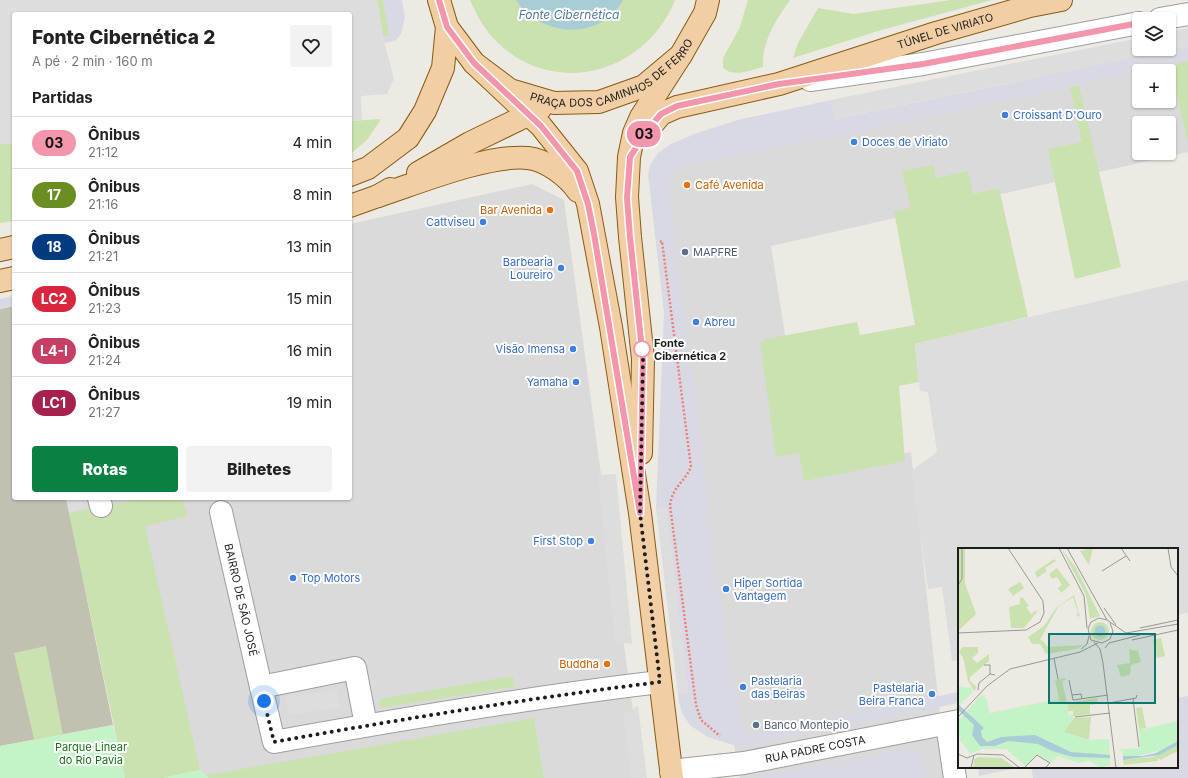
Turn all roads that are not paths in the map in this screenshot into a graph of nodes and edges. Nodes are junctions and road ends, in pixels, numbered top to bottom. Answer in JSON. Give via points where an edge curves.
{"nodes":[{"id":1,"x":439,"y":0,"type":"edge"},
{"id":2,"x":708,"y":0,"type":"edge"},
{"id":3,"x":1061,"y":0,"type":"edge"},
{"id":4,"x":1188,"y":14,"type":"edge"},
{"id":5,"x":1176,"y":16,"type":"edge"},
{"id":6,"x":1132,"y":24,"type":"edge"},
{"id":7,"x":447,"y":27,"type":"junction"},
{"id":8,"x":474,"y":63,"type":"junction"},
{"id":9,"x":779,"y":84,"type":"junction"},
{"id":10,"x":652,"y":87,"type":"junction"},
{"id":11,"x":745,"y":91,"type":"junction"},
{"id":12,"x":554,"y":103,"type":"junction"},
{"id":13,"x":527,"y":114,"type":"junction"},
{"id":14,"x":630,"y":157,"type":"junction"},
{"id":15,"x":352,"y":174,"type":"edge"},
{"id":16,"x":378,"y":196,"type":"junction"},
{"id":17,"x":588,"y":204,"type":"junction"},
{"id":18,"x":352,"y":205,"type":"edge"},
{"id":19,"x":12,"y":247,"type":"edge"},
{"id":20,"x":0,"y":250,"type":"edge"},
{"id":21,"x":12,"y":278,"type":"edge"},
{"id":22,"x":0,"y":281,"type":"edge"},
{"id":23,"x":221,"y":512,"type":"dead end"},
{"id":24,"x":640,"y":513,"type":"junction"},
{"id":25,"x":660,"y":682,"type":"junction"},
{"id":26,"x":261,"y":687,"type":"junction"},
{"id":27,"x":953,"y":722,"type":"edge"},
{"id":28,"x":366,"y":725,"type":"junction"},
{"id":29,"x":671,"y":775,"type":"edge"},
{"id":30,"x":955,"y":778,"type":"edge"}],
"edges":[{"from":1,"to":7,"type":"main road","name":"PRAÇA DOS CAMINHOS DE FERRO"},
{"from":2,"to":10,"type":"main road","name":"PRAÇA DOS CAMINHOS DE FERRO","via":[[705,13],[681,55]]},
{"from":3,"to":9,"type":"main road","name":"TÚNEL DE VIRIATO","via":[[936,32]]},
{"from":4,"to":5,"type":"street"},
{"from":6,"to":9,"type":"street","via":[[923,64]]},
{"from":7,"to":8,"type":"main road","name":"PRAÇA DOS CAMINHOS DE FERRO"},
{"from":7,"to":15,"type":"main road","via":[[443,68],[425,111],[408,138],[368,168]]},
{"from":8,"to":12,"type":"main road","name":"PRAÇA DOS CAMINHOS DE FERRO","via":[[510,90]]},
{"from":8,"to":13,"type":"main road"},
{"from":9,"to":11,"type":"main road","name":"TÚNEL DE VIRIATO"},
{"from":10,"to":11,"type":"main road","via":[[685,92]]},
{"from":10,"to":12,"type":"main road","name":"PRAÇA DOS CAMINHOS DE FERRO","via":[[599,102]]},
{"from":10,"to":14,"type":"main road","name":"PRAÇA DOS CAMINHOS DE FERRO","via":[[634,133]]},
{"from":11,"to":14,"type":"main road","via":[[677,106],[661,114]]},
{"from":12,"to":13,"type":"main road"},
{"from":13,"to":16,"type":"main road","via":[[470,143]]},
{"from":13,"to":17,"type":"main road","via":[[541,126],[577,171]]},
{"from":14,"to":24,"type":"main road","name":"PRAÇA DOS CAMINHOS DE FERRO","via":[[627,198],[643,359]]},
{"from":16,"to":17,"type":"main road","via":[[485,163],[529,158],[541,161],[573,183]]},
{"from":16,"to":18,"type":"main road"},
{"from":17,"to":24,"type":"main road","via":[[611,327]]},
{"from":19,"to":20,"type":"main road"},
{"from":21,"to":22,"type":"main road"},
{"from":23,"to":26,"type":"street","name":"BAIRRO DE SÃO JOSÉ"},
{"from":24,"to":25,"type":"main road"},
{"from":25,"to":28,"type":"street","name":"BAIRRO DE SÃO JOSÉ"},
{"from":25,"to":29,"type":"main road"},
{"from":26,"to":28,"type":"street","name":"BAIRRO DE SÃO JOSÉ","via":[[274,742]]},
{"from":26,"to":28,"type":"street","via":[[355,668]]},
{"from":27,"to":29,"type":"street","name":"RUA PADRE COSTA"},
{"from":27,"to":30,"type":"street"}]}
